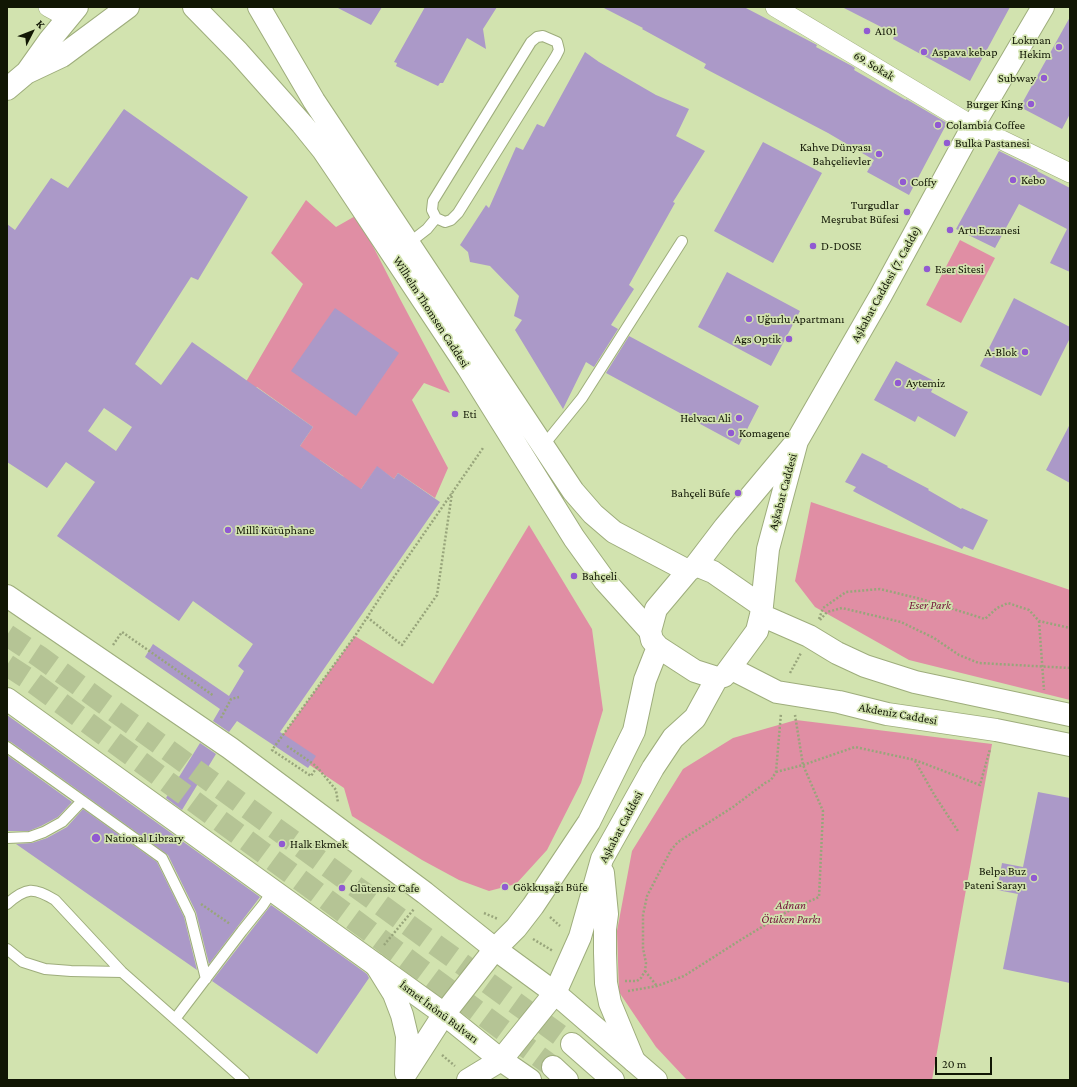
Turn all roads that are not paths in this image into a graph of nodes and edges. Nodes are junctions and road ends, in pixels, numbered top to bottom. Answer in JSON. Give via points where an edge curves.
{"nodes":[{"id":1,"x":48,"y":7,"type":"edge"},
{"id":2,"x":128,"y":7,"type":"edge"},
{"id":3,"x":194,"y":7,"type":"edge"},
{"id":4,"x":259,"y":7,"type":"edge"},
{"id":5,"x":1043,"y":7,"type":"edge"},
{"id":6,"x":782,"y":9,"type":"edge"},
{"id":7,"x":72,"y":13,"type":"edge"},
{"id":8,"x":26,"y":73,"type":"junction"},
{"id":9,"x":7,"y":88,"type":"edge"},
{"id":10,"x":973,"y":126,"type":"junction"},
{"id":11,"x":1070,"y":174,"type":"edge"},
{"id":12,"x":436,"y":218,"type":"junction"},
{"id":13,"x":682,"y":241,"type":"dead end"},
{"id":14,"x":409,"y":243,"type":"junction"},
{"id":15,"x":797,"y":441,"type":"junction"},
{"id":16,"x":543,"y":446,"type":"junction"},
{"id":17,"x":692,"y":568,"type":"junction"},
{"id":18,"x":7,"y":596,"type":"edge"},
{"id":19,"x":762,"y":610,"type":"junction"},
{"id":20,"x":654,"y":639,"type":"junction"},
{"id":21,"x":724,"y":673,"type":"junction"},
{"id":22,"x":7,"y":699,"type":"edge"},
{"id":23,"x":1070,"y":715,"type":"edge"},
{"id":24,"x":1070,"y":745,"type":"edge"},
{"id":25,"x":7,"y":747,"type":"edge"},
{"id":26,"x":82,"y":801,"type":"junction"},
{"id":27,"x":7,"y":838,"type":"edge"},
{"id":28,"x":602,"y":859,"type":"junction"},
{"id":29,"x":273,"y":890,"type":"junction"},
{"id":30,"x":7,"y":904,"type":"edge"},
{"id":31,"x":7,"y":948,"type":"edge"},
{"id":32,"x":495,"y":949,"type":"junction"},
{"id":33,"x":380,"y":955,"type":"junction"},
{"id":34,"x":122,"y":972,"type":"junction"},
{"id":35,"x":206,"y":979,"type":"junction"},
{"id":36,"x":555,"y":993,"type":"junction"},
{"id":37,"x":444,"y":1014,"type":"junction"},
{"id":38,"x":175,"y":1019,"type":"junction"},
{"id":39,"x":572,"y":1044,"type":"tunnel mouth"},
{"id":40,"x":501,"y":1060,"type":"junction"},
{"id":41,"x":634,"y":1061,"type":"junction"},
{"id":42,"x":462,"y":1073,"type":"edge"},
{"id":43,"x":403,"y":1076,"type":"edge"},
{"id":44,"x":244,"y":1080,"type":"edge"},
{"id":45,"x":530,"y":1080,"type":"edge"},
{"id":46,"x":613,"y":1080,"type":"edge"},
{"id":47,"x":656,"y":1080,"type":"edge"}],
"edges":[{"from":1,"to":7,"type":"street"},
{"from":2,"to":8,"type":"main road","via":[[62,56]]},
{"from":3,"to":20,"type":"main road","name":"Wilhelm Thomsen Caddesi","via":[[238,52],[323,150],[468,368],[574,538],[605,581]]},
{"from":4,"to":14,"type":"main road","name":"Wilhelm Thomsen Caddesi","via":[[314,100]]},
{"from":5,"to":10,"type":"main road"},
{"from":6,"to":10,"type":"street","name":"69. Sokak"},
{"from":7,"to":8,"type":"main road"},
{"from":8,"to":9,"type":"main road"},
{"from":10,"to":11,"type":"street","name":"69. Sokak"},
{"from":10,"to":15,"type":"main road","name":"Aşkabat Caddesi (7. Cadde)","via":[[881,295]]},
{"from":12,"to":12,"type":"lane","via":[[432,210],[433,201],[531,42],[536,37],[543,36],[557,42],[559,50],[556,56],[458,213],[452,220],[445,222]]},
{"from":12,"to":14,"type":"lane","via":[[428,229]]},
{"from":13,"to":16,"type":"lane","via":[[582,398]]},
{"from":14,"to":16,"type":"main road","name":"Wilhelm Thomsen Caddesi"},
{"from":15,"to":17,"type":"main road","name":"Aşkabat Caddesi"},
{"from":15,"to":19,"type":"main road","name":"Aşkabat Caddesi","via":[[768,549]]},
{"from":16,"to":17,"type":"main road","name":"Wilhelm Thomsen Caddesi","via":[[573,490],[593,514],[614,532]]},
{"from":17,"to":19,"type":"main road","via":[[713,572]]},
{"from":17,"to":20,"type":"main road","via":[[656,609]]},
{"from":18,"to":32,"type":"main road","via":[[230,748],[425,893]]},
{"from":19,"to":21,"type":"main road","via":[[757,631]]},
{"from":19,"to":23,"type":"main road","via":[[865,666],[915,682]]},
{"from":20,"to":21,"type":"main road","via":[[695,671]]},
{"from":20,"to":32,"type":"main road","via":[[634,731],[589,822],[533,906]]},
{"from":21,"to":24,"type":"main road","name":"Akdeniz Caddesi","via":[[777,692],[839,702],[887,714],[996,730]]},
{"from":21,"to":28,"type":"main road","name":"Aşkabat Caddesi","via":[[695,718],[673,738],[653,768]]},
{"from":22,"to":29,"type":"main road","name":"İsmet İnönü Bulvarı"},
{"from":25,"to":26,"type":"lane"},
{"from":26,"to":27,"type":"lane","via":[[62,822],[44,832],[30,837]]},
{"from":26,"to":35,"type":"lane","via":[[162,858],[190,915]]},
{"from":28,"to":36,"type":"main road","name":"Aşkabat Caddesi","via":[[580,937]]},
{"from":28,"to":41,"type":"main road","via":[[607,914],[606,982],[610,1003]]},
{"from":29,"to":33,"type":"main road","name":"İsmet İnönü Bulvarı"},
{"from":29,"to":35,"type":"lane"},
{"from":30,"to":34,"type":"lane","via":[[18,894],[30,890],[44,893],[55,900]]},
{"from":31,"to":34,"type":"lane","via":[[23,962],[45,969]]},
{"from":32,"to":36,"type":"main road"},
{"from":32,"to":37,"type":"main road"},
{"from":33,"to":37,"type":"main road","name":"İsmet İnönü Bulvarı"},
{"from":33,"to":43,"type":"main road","via":[[407,1036]]},
{"from":34,"to":38,"type":"lane"},
{"from":35,"to":38,"type":"lane"},
{"from":36,"to":40,"type":"main road","name":"Aşkabat Caddesi"},
{"from":36,"to":41,"type":"main road"},
{"from":37,"to":40,"type":"main road","name":"İsmet İnönü Bulvarı"},
{"from":37,"to":43,"type":"main road"},
{"from":38,"to":44,"type":"lane"},
{"from":39,"to":46,"type":"main road"},
{"from":40,"to":42,"type":"main road","name":"Aşkabat Caddesi"},
{"from":40,"to":45,"type":"main road","name":"İsmet İnönü Bulvarı"},
{"from":41,"to":47,"type":"main road"}]}
